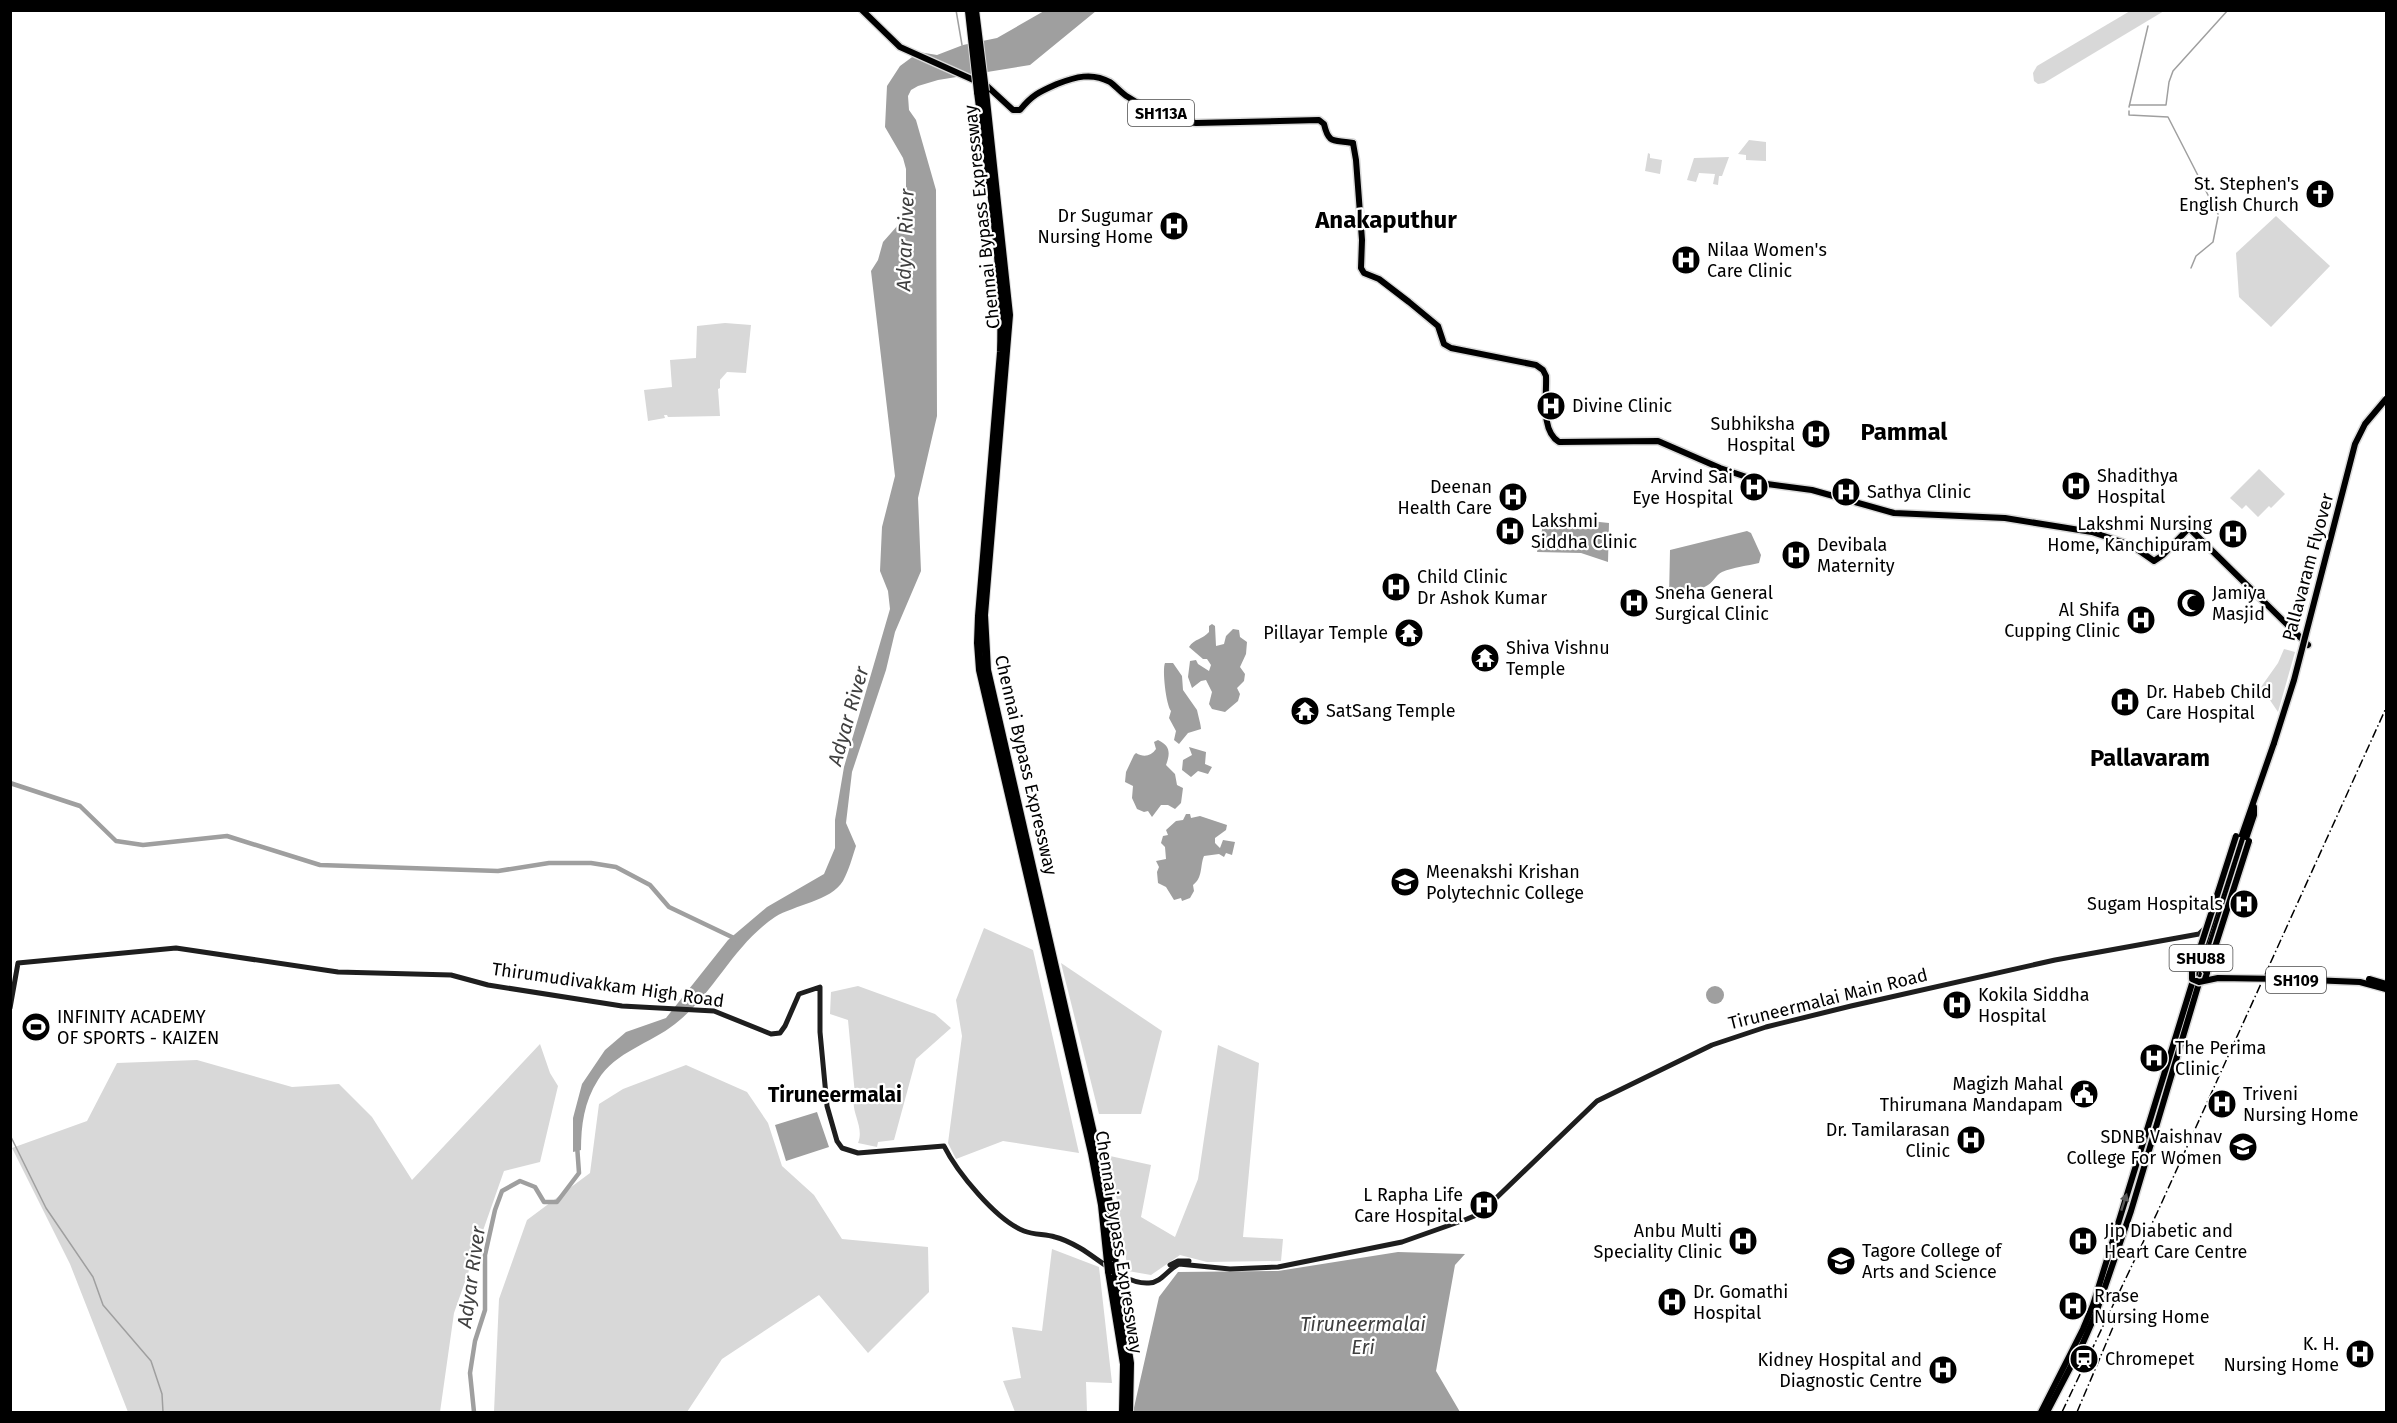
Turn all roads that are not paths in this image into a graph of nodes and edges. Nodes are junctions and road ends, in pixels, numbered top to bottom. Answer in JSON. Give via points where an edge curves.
{"nodes":[{"id":1,"x":862,"y":10,"type":"edge"},
{"id":2,"x":975,"y":10,"type":"edge"},
{"id":3,"x":969,"y":11,"type":"edge"},
{"id":4,"x":981,"y":91,"type":"junction"},
{"id":5,"x":2386,"y":400,"type":"edge"},
{"id":6,"x":1553,"y":437,"type":"junction"},
{"id":7,"x":1553,"y":446,"type":"dead end"},
{"id":8,"x":2308,"y":645,"type":"dead end"},
{"id":9,"x":2274,"y":748,"type":"junction"},
{"id":10,"x":2247,"y":827,"type":"junction"},
{"id":11,"x":2212,"y":921,"type":"junction"},
{"id":12,"x":2210,"y":936,"type":"junction"},
{"id":13,"x":2221,"y":938,"type":"dead end"},
{"id":14,"x":2151,"y":943,"type":"junction"},
{"id":15,"x":2192,"y":973,"type":"junction"},
{"id":16,"x":2206,"y":976,"type":"junction"},
{"id":17,"x":2386,"y":984,"type":"edge"},
{"id":18,"x":2386,"y":989,"type":"edge"},
{"id":19,"x":10,"y":1008,"type":"edge"},
{"id":20,"x":822,"y":1056,"type":"joint"},
{"id":21,"x":2170,"y":1069,"type":"junction"},
{"id":22,"x":1110,"y":1267,"type":"junction"},
{"id":23,"x":1123,"y":1413,"type":"edge"},
{"id":24,"x":1129,"y":1413,"type":"edge"},
{"id":25,"x":2041,"y":1413,"type":"edge"},
{"id":26,"x":2047,"y":1413,"type":"edge"}],
"edges":[{"from":1,"to":6,"type":"main road","number":"SH113A","via":[[903,48],[987,86],[1013,110],[1020,110],[1033,94],[1079,76],[1110,82],[1128,97],[1180,121],[1319,120],[1333,141],[1353,143],[1364,273],[1379,279],[1438,326],[1443,344],[1536,365],[1543,370],[1547,420]]},
{"from":2,"to":4,"type":"highway","name":"Chennai Bypass Expressway","bridge":true},
{"from":3,"to":4,"type":"highway","name":"Chennai Bypass Expressway","bridge":true},
{"from":4,"to":22,"type":"highway","name":"Chennai Bypass Expressway","via":[[1010,315],[984,615],[984,670],[1108,1203]]},
{"from":5,"to":9,"type":"main road","name":"Pallavaram Flyover","number":"SHU88","bridge":true,"via":[[2365,424],[2355,444]]},
{"from":6,"to":7,"type":"main road"},
{"from":6,"to":8,"type":"main road","via":[[1565,444],[1658,441],[1757,481],[1812,490],[1894,513],[2025,520],[2107,536],[2131,545],[2154,561],[2189,528]]},
{"from":9,"to":10,"type":"main road","number":"SHU88"},
{"from":9,"to":10,"type":"main road","number":"SHU88"},
{"from":10,"to":11,"type":"main road","number":"SHU88"},
{"from":10,"to":12,"type":"main road","number":"SHU88","via":[[2230,897]]},
{"from":10,"to":15,"type":"main road","bridge":true,"via":[[2239,829],[2236,836]]},
{"from":10,"to":16,"type":"main road","bridge":true,"via":[[2252,834]]},
{"from":11,"to":12,"type":"main road","number":"SHU88"},
{"from":11,"to":14,"type":"main road","name":"Tiruneermalai Main Road","via":[[2199,934]]},
{"from":12,"to":13,"type":"main road","name":"Tiruneermalai Main Road"},
{"from":12,"to":14,"type":"main road","name":"Tiruneermalai Main Road"},
{"from":12,"to":21,"type":"main road","number":"SHU88"},
{"from":14,"to":22,"type":"main road","name":"Tiruneermalai Main Road","via":[[1851,1005],[1712,1045],[1597,1101],[1479,1214],[1402,1242],[1285,1265],[1225,1266],[1180,1260],[1144,1281]]},
{"from":15,"to":16,"type":"main road","bridge":true,"via":[[2196,982]]},
{"from":15,"to":16,"type":"main road","bridge":true,"via":[[2200,966]]},
{"from":15,"to":21,"type":"main road","via":[[2166,1058]]},
{"from":16,"to":17,"type":"main road","number":"SH109","bridge":true,"via":[[2360,978]]},
{"from":16,"to":18,"type":"main road","number":"SH109","bridge":true,"via":[[2360,982]]},
{"from":16,"to":21,"type":"main road","via":[[2180,1061],[2176,1070]]},
{"from":19,"to":20,"type":"main road","name":"Thirumudivakkam High Road","via":[[18,963],[176,948],[338,972],[451,975],[488,985],[622,1006],[714,1011],[763,1031],[780,1033],[799,994],[820,987]]},
{"from":20,"to":22,"type":"main road","name":"Tiruneermalai Main Road","via":[[829,1119],[842,1148],[858,1153],[944,1146],[957,1169],[1012,1225],[1057,1237]]},
{"from":25,"to":21,"type":"main road","number":"SHU88","one_way":true,"via":[[2084,1329]]},
{"from":21,"to":26,"type":"main road","number":"SHU88","via":[[2131,1211],[2096,1313]]},
{"from":22,"to":23,"type":"highway","name":"Chennai Bypass Expressway","via":[[1124,1364]]},
{"from":22,"to":24,"type":"highway","name":"Chennai Bypass Expressway","via":[[1130,1362]]}]}
